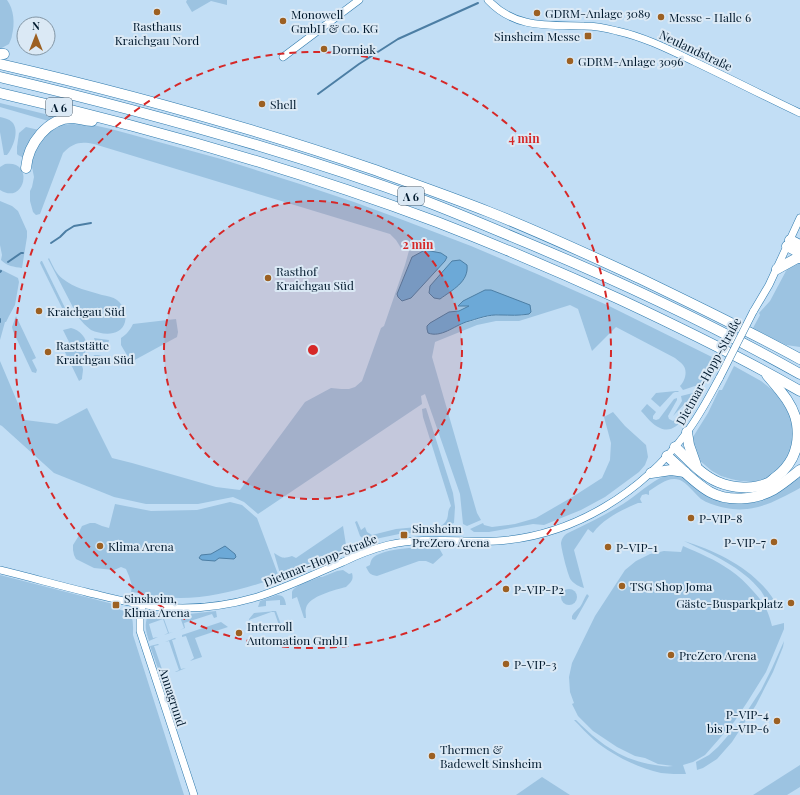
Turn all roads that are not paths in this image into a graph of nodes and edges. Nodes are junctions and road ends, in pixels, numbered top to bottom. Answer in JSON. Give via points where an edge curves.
{"nodes":[{"id":1,"x":359,"y":0,"type":"edge"},
{"id":2,"x":488,"y":0,"type":"edge"},
{"id":3,"x":283,"y":57,"type":"dead end"},
{"id":4,"x":0,"y":64,"type":"edge"},
{"id":5,"x":0,"y":77,"type":"edge"},
{"id":6,"x":0,"y":93,"type":"edge"},
{"id":7,"x":800,"y":113,"type":"edge"},
{"id":8,"x":117,"y":122,"type":"junction"},
{"id":9,"x":331,"y":149,"type":"dead end"},
{"id":10,"x":26,"y":168,"type":"dead end"},
{"id":11,"x":426,"y":188,"type":"junction"},
{"id":12,"x":800,"y":219,"type":"edge"},
{"id":13,"x":788,"y":243,"type":"junction"},
{"id":14,"x":800,"y":245,"type":"edge"},
{"id":15,"x":800,"y":253,"type":"edge"},
{"id":16,"x":800,"y":258,"type":"edge"},
{"id":17,"x":777,"y":269,"type":"junction"},
{"id":18,"x":781,"y":349,"type":"junction"},
{"id":19,"x":800,"y":350,"type":"edge"},
{"id":20,"x":800,"y":359,"type":"edge"},
{"id":21,"x":764,"y":370,"type":"junction"},
{"id":22,"x":800,"y":374,"type":"edge"},
{"id":23,"x":800,"y":391,"type":"edge"},
{"id":24,"x":687,"y":432,"type":"junction"},
{"id":25,"x":675,"y":447,"type":"junction"},
{"id":26,"x":667,"y":456,"type":"junction"},
{"id":27,"x":697,"y":467,"type":"junction"},
{"id":28,"x":800,"y":470,"type":"edge"},
{"id":29,"x":686,"y":472,"type":"junction"},
{"id":30,"x":651,"y":473,"type":"junction"},
{"id":31,"x":0,"y":570,"type":"edge"},
{"id":32,"x":142,"y":605,"type":"junction"},
{"id":33,"x":194,"y":795,"type":"edge"}],
"edges":[{"from":1,"to":3,"type":"street"},
{"from":2,"to":7,"type":"street","name":"Neulandstraße","via":[[503,13],[523,22],[596,27],[634,35],[663,46]]},
{"from":4,"to":11,"type":"highway","via":[[91,86],[267,135]]},
{"from":5,"to":22,"type":"highway","number":"A 6","via":[[235,139],[424,201],[642,293]]},
{"from":6,"to":8,"type":"highway","number":"A 6"},
{"from":8,"to":10,"type":"highway","number":"A 6","via":[[73,118],[53,123],[43,131],[29,152]]},
{"from":8,"to":21,"type":"highway","number":"A 6","via":[[263,163],[438,222],[573,278]]},
{"from":9,"to":11,"type":"highway","via":[[396,172]]},
{"from":11,"to":18,"type":"highway","via":[[605,262]]},
{"from":12,"to":13,"type":"street","name":"Dietmar-Hopp-Straße"},
{"from":13,"to":14,"type":"highway"},
{"from":13,"to":15,"type":"highway"},
{"from":13,"to":17,"type":"street","name":"Dietmar-Hopp-Straße"},
{"from":16,"to":17,"type":"highway"},
{"from":17,"to":24,"type":"street","name":"Dietmar-Hopp-Straße","bridge":true,"via":[[707,400]]},
{"from":18,"to":19,"type":"highway"},
{"from":18,"to":20,"type":"highway"},
{"from":21,"to":23,"type":"highway","number":"A 6"},
{"from":21,"to":27,"type":"highway","via":[[789,403],[797,422],[798,442],[789,465],[768,483],[755,487],[718,482]]},
{"from":24,"to":25,"type":"street","name":"Dietmar-Hopp-Straße"},
{"from":24,"to":27,"type":"highway"},
{"from":25,"to":26,"type":"street","name":"Dietmar-Hopp-Straße"},
{"from":25,"to":27,"type":"highway"},
{"from":26,"to":29,"type":"highway"},
{"from":26,"to":30,"type":"street","name":"Dietmar-Hopp-Straße"},
{"from":28,"to":29,"type":"highway","via":[[772,490],[758,496],[735,498],[710,492]]},
{"from":29,"to":30,"type":"highway","via":[[671,470]]},
{"from":30,"to":32,"type":"street","name":"Dietmar-Hopp-Straße","via":[[627,493],[578,521],[522,538],[481,542],[425,540],[400,543],[355,556],[284,587],[236,602],[184,608]]},
{"from":31,"to":32,"type":"street","name":"Dietmar-Hopp-Straße"},
{"from":32,"to":33,"type":"street","name":"Annagrund","via":[[140,631]]}]}
